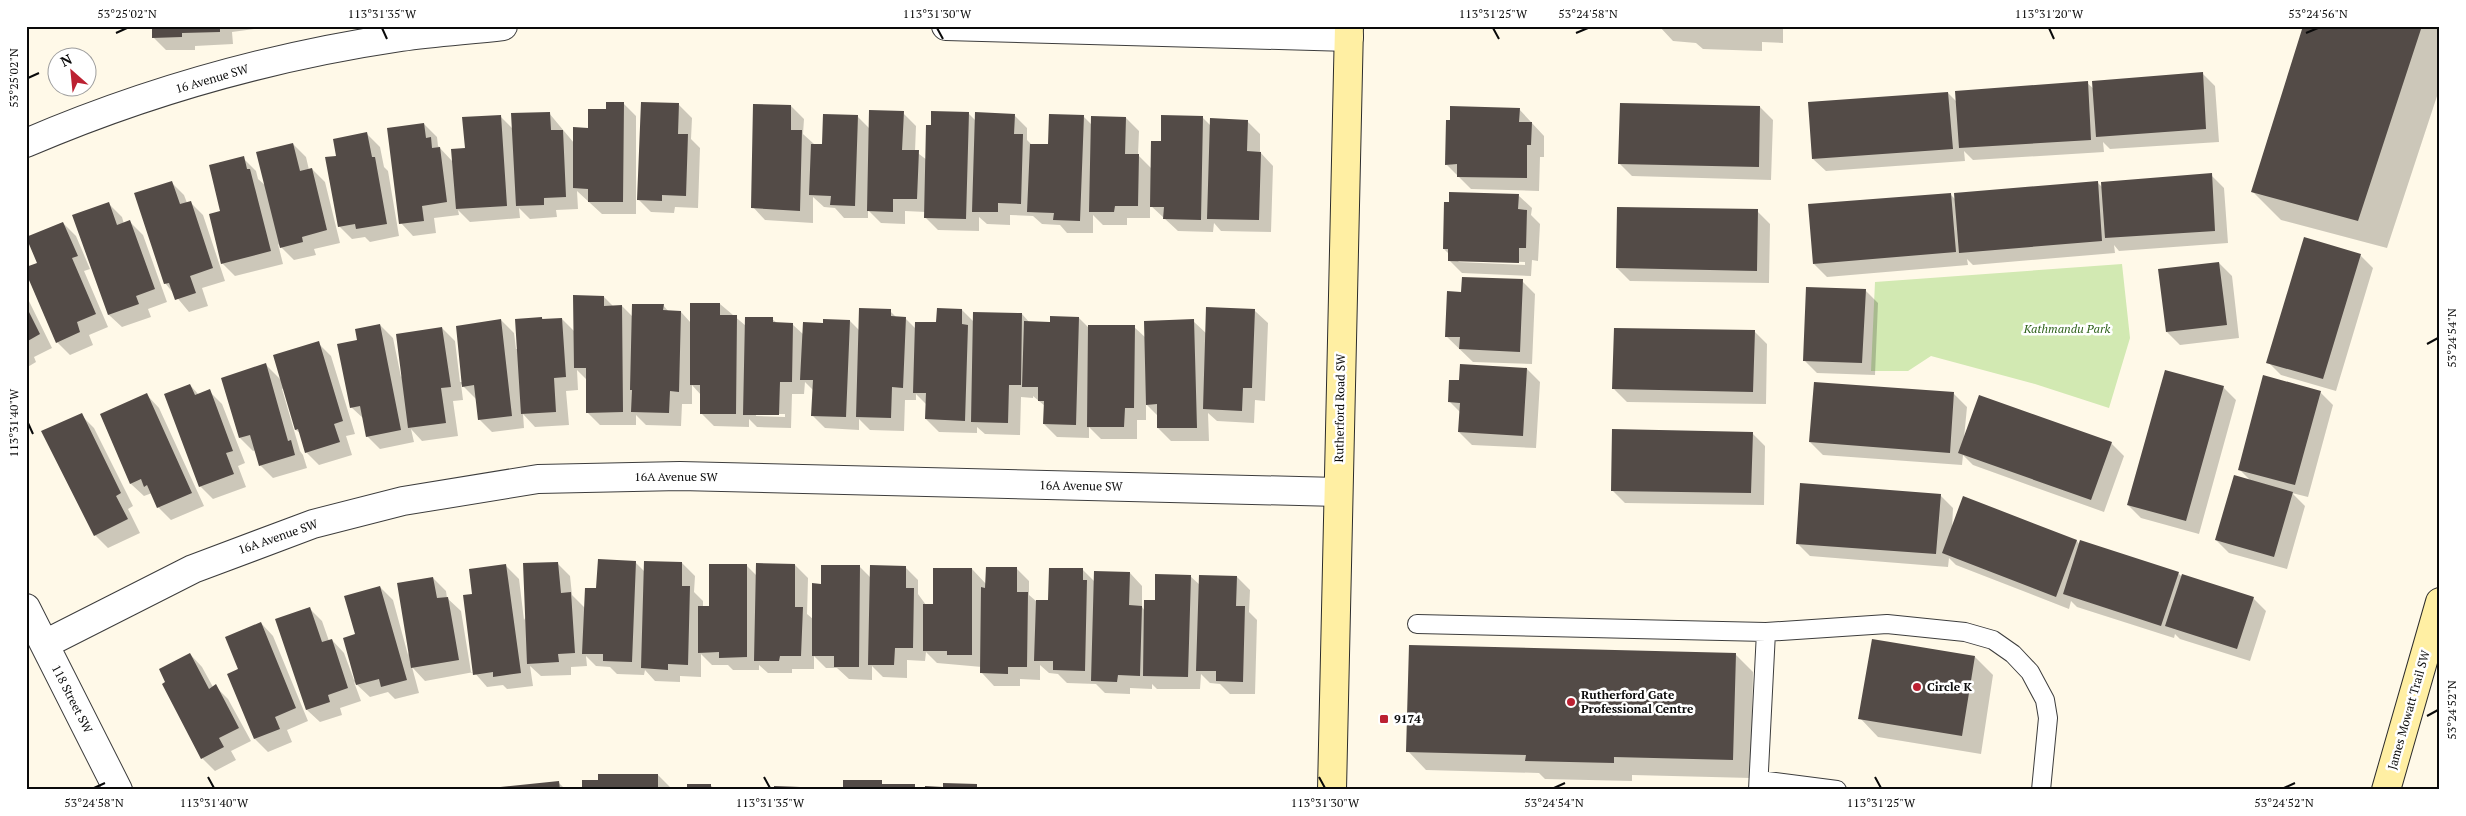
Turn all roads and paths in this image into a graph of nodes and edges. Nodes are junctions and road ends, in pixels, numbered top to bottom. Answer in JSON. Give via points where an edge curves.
{"nodes":[{"id":1,"x":503,"y":26,"type":"edge"},
{"id":2,"x":946,"y":26,"type":"edge"},
{"id":3,"x":402,"y":31,"type":"edge"},
{"id":4,"x":1349,"y":32,"type":"edge"},
{"id":5,"x":26,"y":143,"type":"edge"},
{"id":6,"x":1338,"y":492,"type":"junction"},
{"id":7,"x":2440,"y":602,"type":"edge"},
{"id":8,"x":26,"y":608,"type":"edge"},
{"id":9,"x":1417,"y":624,"type":"dead end"},
{"id":10,"x":1766,"y":632,"type":"junction"},
{"id":11,"x":45,"y":644,"type":"junction"},
{"id":12,"x":1758,"y":785,"type":"edge"},
{"id":13,"x":1799,"y":787,"type":"edge"},
{"id":14,"x":118,"y":790,"type":"edge"},
{"id":15,"x":1332,"y":790,"type":"edge"},
{"id":16,"x":1837,"y":790,"type":"edge"},
{"id":17,"x":2042,"y":790,"type":"edge"},
{"id":18,"x":2386,"y":790,"type":"edge"}],
"edges":[{"from":1,"to":3,"type":"street","name":"16 Avenue SW"},
{"from":2,"to":4,"type":"street"},
{"from":3,"to":5,"type":"street","name":"16 Avenue SW","via":[[187,86],[120,107]]},
{"from":4,"to":6,"type":"street","name":"Rutherford Road SW"},
{"from":6,"to":11,"type":"street","name":"16A Avenue SW","via":[[680,476],[538,480],[403,501],[313,524],[193,568]]},
{"from":6,"to":15,"type":"street","name":"Rutherford Road SW"},
{"from":7,"to":18,"type":"street","name":"James Mowatt Trail SW"},
{"from":8,"to":11,"type":"street","name":"118 Street SW"},
{"from":9,"to":10,"type":"lane"},
{"from":10,"to":12,"type":"lane"},
{"from":10,"to":17,"type":"lane","via":[[1887,624],[1965,632],[1993,640],[2030,672],[2046,700],[2048,718]]},
{"from":11,"to":14,"type":"street","name":"118 Street SW"},
{"from":12,"to":13,"type":"lane"},
{"from":13,"to":16,"type":"lane"}]}
